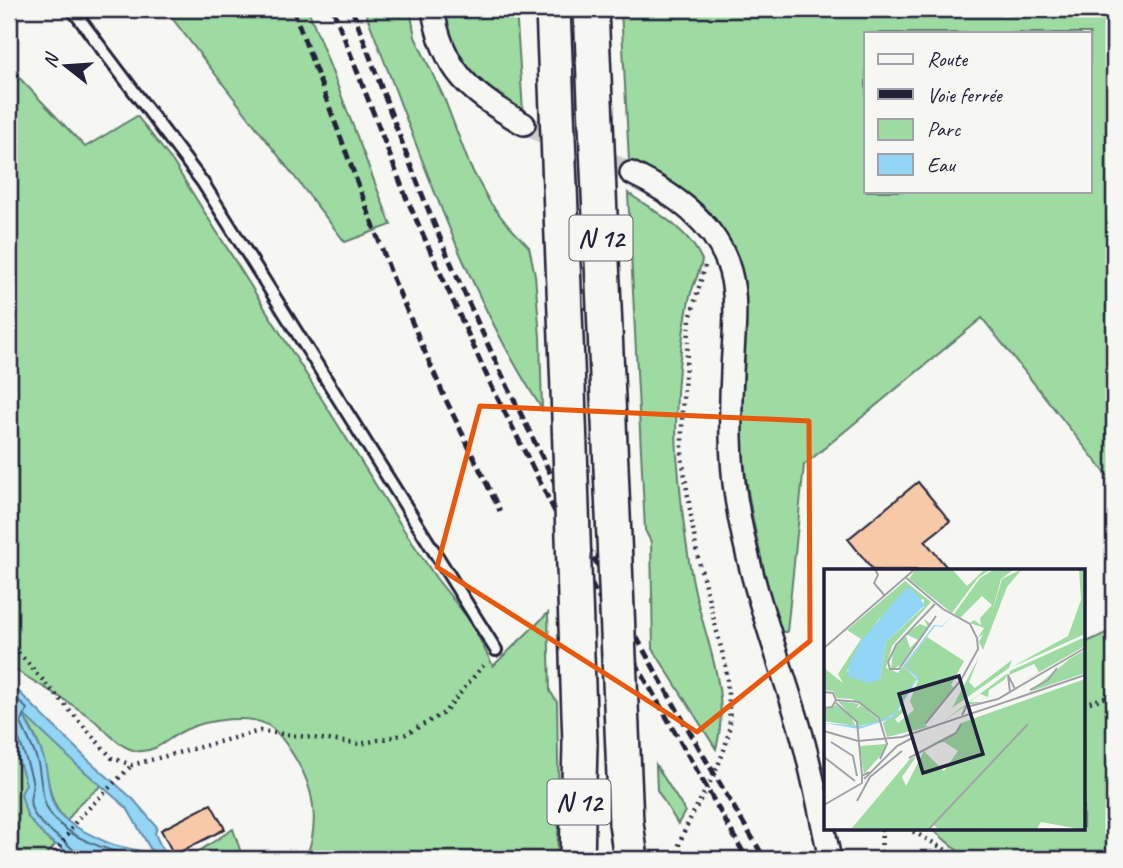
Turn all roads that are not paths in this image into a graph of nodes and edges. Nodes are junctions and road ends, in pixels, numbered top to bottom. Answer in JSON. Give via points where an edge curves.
{"nodes":[{"id":1,"x":72,"y":9,"type":"edge"},
{"id":2,"x":433,"y":9,"type":"edge"},
{"id":3,"x":553,"y":9,"type":"edge"},
{"id":4,"x":591,"y":9,"type":"edge"},
{"id":5,"x":524,"y":124,"type":"tunnel mouth"},
{"id":6,"x":631,"y":173,"type":"tunnel mouth"},
{"id":7,"x":496,"y":650,"type":"road end"},
{"id":8,"x":626,"y":823,"type":"junction"},
{"id":9,"x":577,"y":859,"type":"edge"},
{"id":10,"x":622,"y":859,"type":"edge"},
{"id":11,"x":632,"y":859,"type":"edge"},
{"id":12,"x":830,"y":859,"type":"edge"}],
"edges":[{"from":1,"to":7,"type":"lane","via":[[202,183]]},
{"from":2,"to":5,"type":"street","via":[[444,51],[463,82]]},
{"from":3,"to":9,"type":"highway","number":"N 12","bridge":true,"via":[[580,744]]},
{"from":4,"to":8,"type":"highway","number":"N 12","bridge":true},
{"from":6,"to":12,"type":"street","via":[[668,192],[701,220],[730,271],[734,330],[731,440],[740,520],[807,751]]},
{"from":8,"to":10,"type":"highway","number":"N 12"},
{"from":8,"to":11,"type":"highway"}]}
